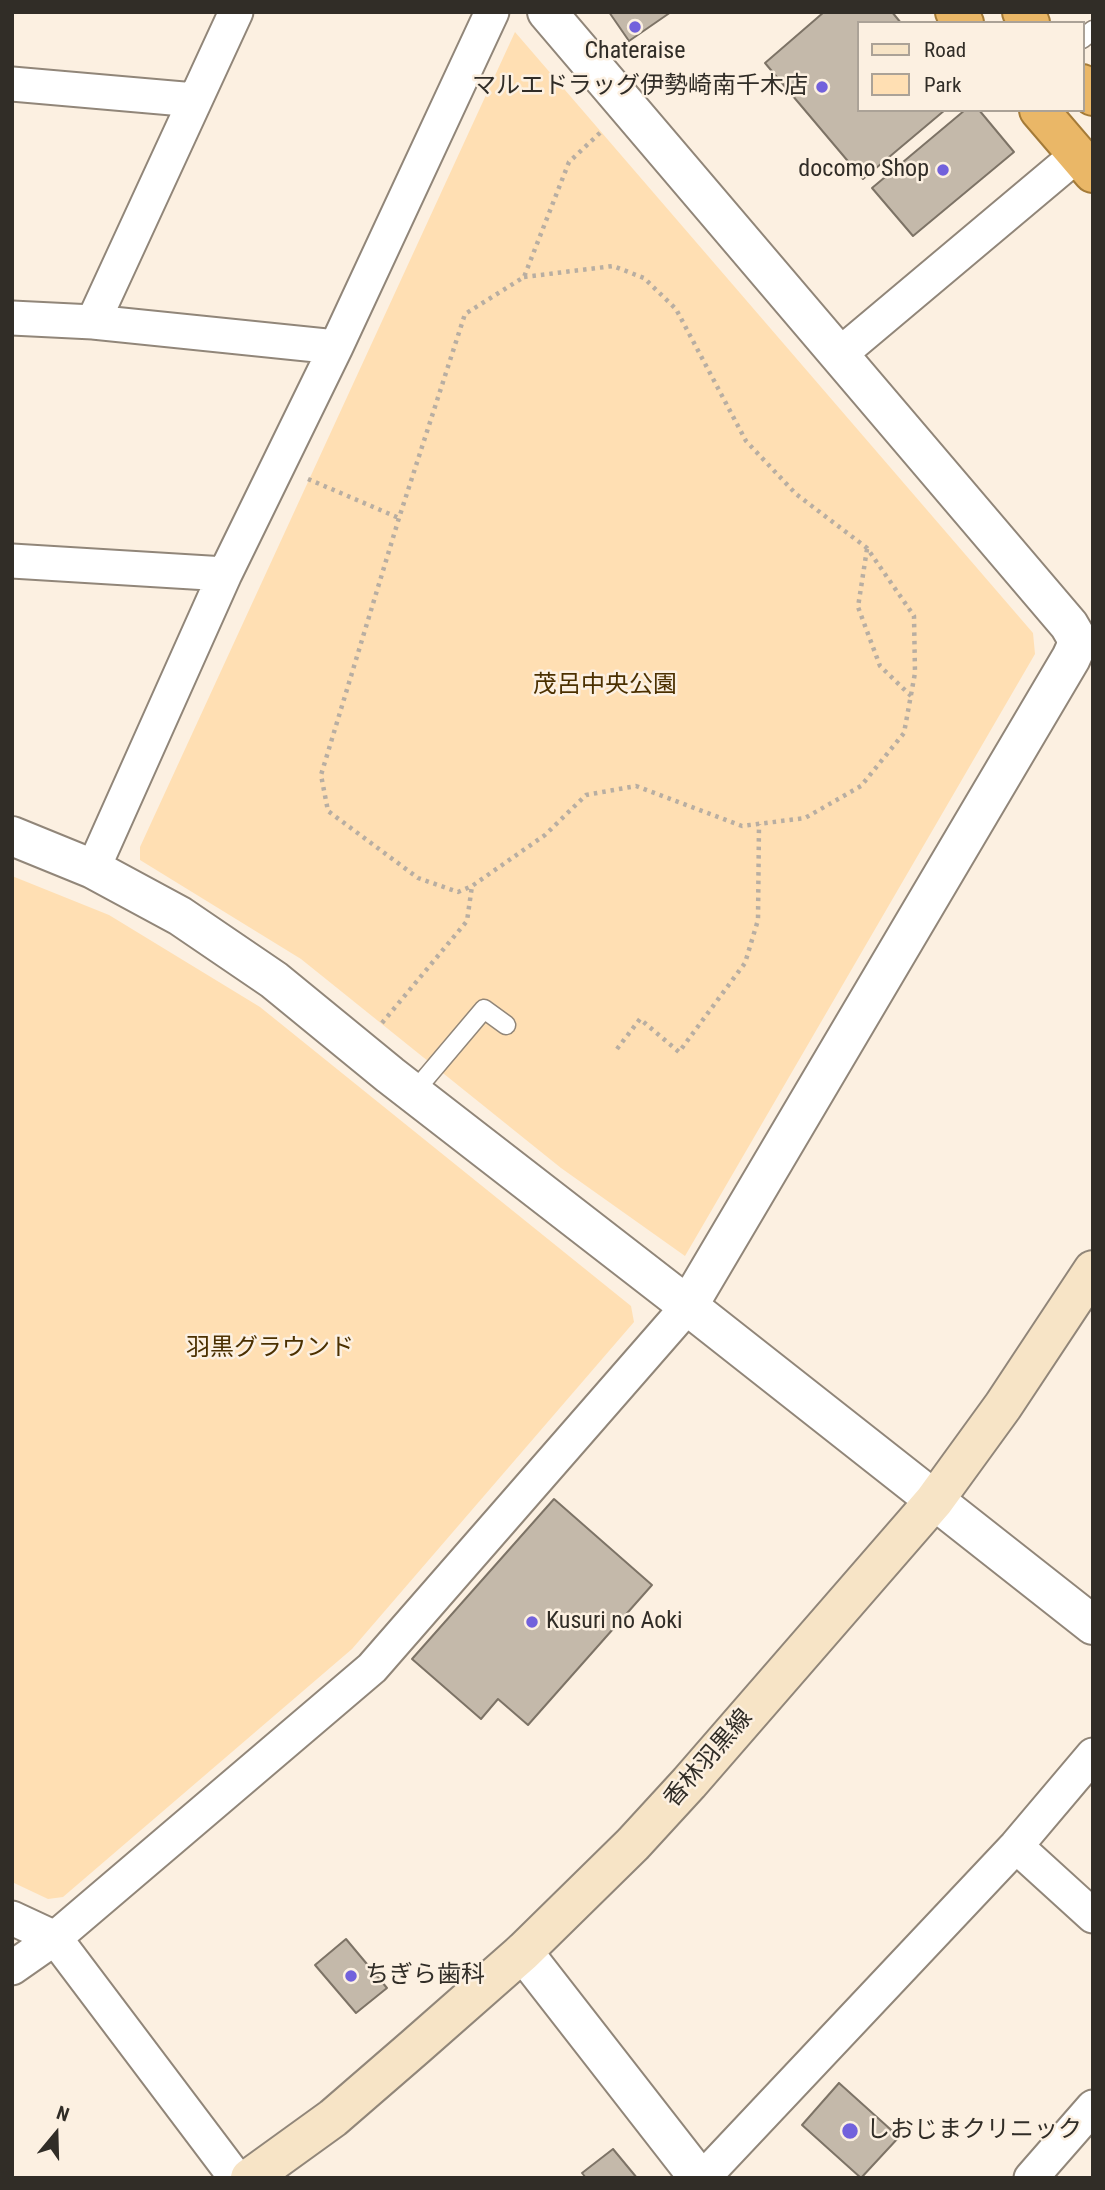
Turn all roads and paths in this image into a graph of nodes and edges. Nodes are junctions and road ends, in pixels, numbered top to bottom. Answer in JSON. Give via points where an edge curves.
{"nodes":[{"id":1,"x":236,"y":12,"type":"edge"},
{"id":2,"x":492,"y":12,"type":"edge"},
{"id":3,"x":547,"y":12,"type":"edge"},
{"id":4,"x":12,"y":84,"type":"edge"},
{"id":5,"x":195,"y":100,"type":"junction"},
{"id":6,"x":1041,"y":112,"type":"edge"},
{"id":7,"x":611,"y":122,"type":"dead end"},
{"id":8,"x":1085,"y":164,"type":"edge"},
{"id":9,"x":524,"y":277,"type":"junction"},
{"id":10,"x":13,"y":318,"type":"edge"},
{"id":11,"x":93,"y":322,"type":"junction"},
{"id":12,"x":12,"y":331,"type":"edge"},
{"id":13,"x":336,"y":347,"type":"junction"},
{"id":14,"x":838,"y":355,"type":"junction"},
{"id":15,"x":300,"y":475,"type":"dead end"},
{"id":16,"x":399,"y":518,"type":"junction"},
{"id":17,"x":867,"y":548,"type":"junction"},
{"id":18,"x":12,"y":561,"type":"edge"},
{"id":19,"x":225,"y":574,"type":"junction"},
{"id":20,"x":911,"y":696,"type":"junction"},
{"id":21,"x":759,"y":824,"type":"junction"},
{"id":22,"x":12,"y":836,"type":"edge"},
{"id":23,"x":93,"y":869,"type":"junction"},
{"id":24,"x":472,"y":886,"type":"junction"},
{"id":25,"x":506,"y":1024,"type":"dead end"},
{"id":26,"x":377,"y":1029,"type":"dead end"},
{"id":27,"x":617,"y":1049,"type":"dead end"},
{"id":28,"x":413,"y":1094,"type":"junction"},
{"id":29,"x":1093,"y":1270,"type":"edge"},
{"id":30,"x":688,"y":1306,"type":"junction"},
{"id":31,"x":934,"y":1501,"type":"junction"},
{"id":32,"x":1093,"y":1625,"type":"edge"},
{"id":33,"x":1093,"y":1755,"type":"edge"},
{"id":34,"x":1016,"y":1846,"type":"junction"},
{"id":35,"x":1093,"y":1916,"type":"edge"},
{"id":36,"x":12,"y":1918,"type":"edge"},
{"id":37,"x":55,"y":1938,"type":"junction"},
{"id":38,"x":523,"y":1952,"type":"junction"},
{"id":39,"x":12,"y":1968,"type":"edge"},
{"id":40,"x":1093,"y":2107,"type":"edge"},
{"id":41,"x":236,"y":2178,"type":"edge"},
{"id":42,"x":250,"y":2178,"type":"edge"},
{"id":43,"x":701,"y":2178,"type":"edge"},
{"id":44,"x":1031,"y":2178,"type":"edge"}],
"edges":[{"from":1,"to":5,"type":"street"},
{"from":2,"to":13,"type":"street"},
{"from":3,"to":14,"type":"street"},
{"from":4,"to":5,"type":"street"},
{"from":5,"to":11,"type":"street"},
{"from":6,"to":8,"type":"highway"},
{"from":7,"to":9,"type":"path","via":[[569,162]]},
{"from":8,"to":14,"type":"street"},
{"from":9,"to":16,"type":"path","via":[[465,314]]},
{"from":9,"to":17,"type":"path","via":[[613,266],[644,278],[676,309],[746,442],[796,494]]},
{"from":10,"to":11,"type":"street"},
{"from":10,"to":12,"type":"street"},
{"from":11,"to":13,"type":"street"},
{"from":13,"to":19,"type":"street"},
{"from":14,"to":30,"type":"street","via":[[1069,625],[1076,647]]},
{"from":15,"to":16,"type":"path"},
{"from":16,"to":24,"type":"path","via":[[321,775],[328,811],[418,878],[458,892]]},
{"from":17,"to":20,"type":"path","via":[[914,616]]},
{"from":17,"to":20,"type":"path","via":[[858,607],[880,666]]},
{"from":18,"to":19,"type":"street"},
{"from":19,"to":23,"type":"street"},
{"from":20,"to":21,"type":"path","via":[[904,733],[861,786],[806,818]]},
{"from":21,"to":24,"type":"path","via":[[742,826],[636,786],[586,795],[545,835]]},
{"from":21,"to":27,"type":"path","via":[[758,920],[745,963],[679,1052],[640,1019]]},
{"from":22,"to":23,"type":"street"},
{"from":23,"to":28,"type":"street","via":[[180,916],[274,980]]},
{"from":24,"to":26,"type":"path","via":[[467,921]]},
{"from":25,"to":28,"type":"lane","via":[[484,1009]]},
{"from":28,"to":30,"type":"street"},
{"from":29,"to":31,"type":"main road","name":"香林羽黒線"},
{"from":30,"to":31,"type":"street"},
{"from":30,"to":37,"type":"street","via":[[372,1668]]},
{"from":31,"to":32,"type":"street"},
{"from":31,"to":38,"type":"main road","name":"香林羽黒線","via":[[689,1783]]},
{"from":33,"to":34,"type":"street"},
{"from":34,"to":35,"type":"street"},
{"from":34,"to":43,"type":"street"},
{"from":36,"to":37,"type":"street"},
{"from":37,"to":39,"type":"street"},
{"from":37,"to":41,"type":"street"},
{"from":38,"to":42,"type":"main road","name":"香林羽黒線","via":[[333,2118]]},
{"from":38,"to":43,"type":"street"},
{"from":40,"to":44,"type":"street"}]}
